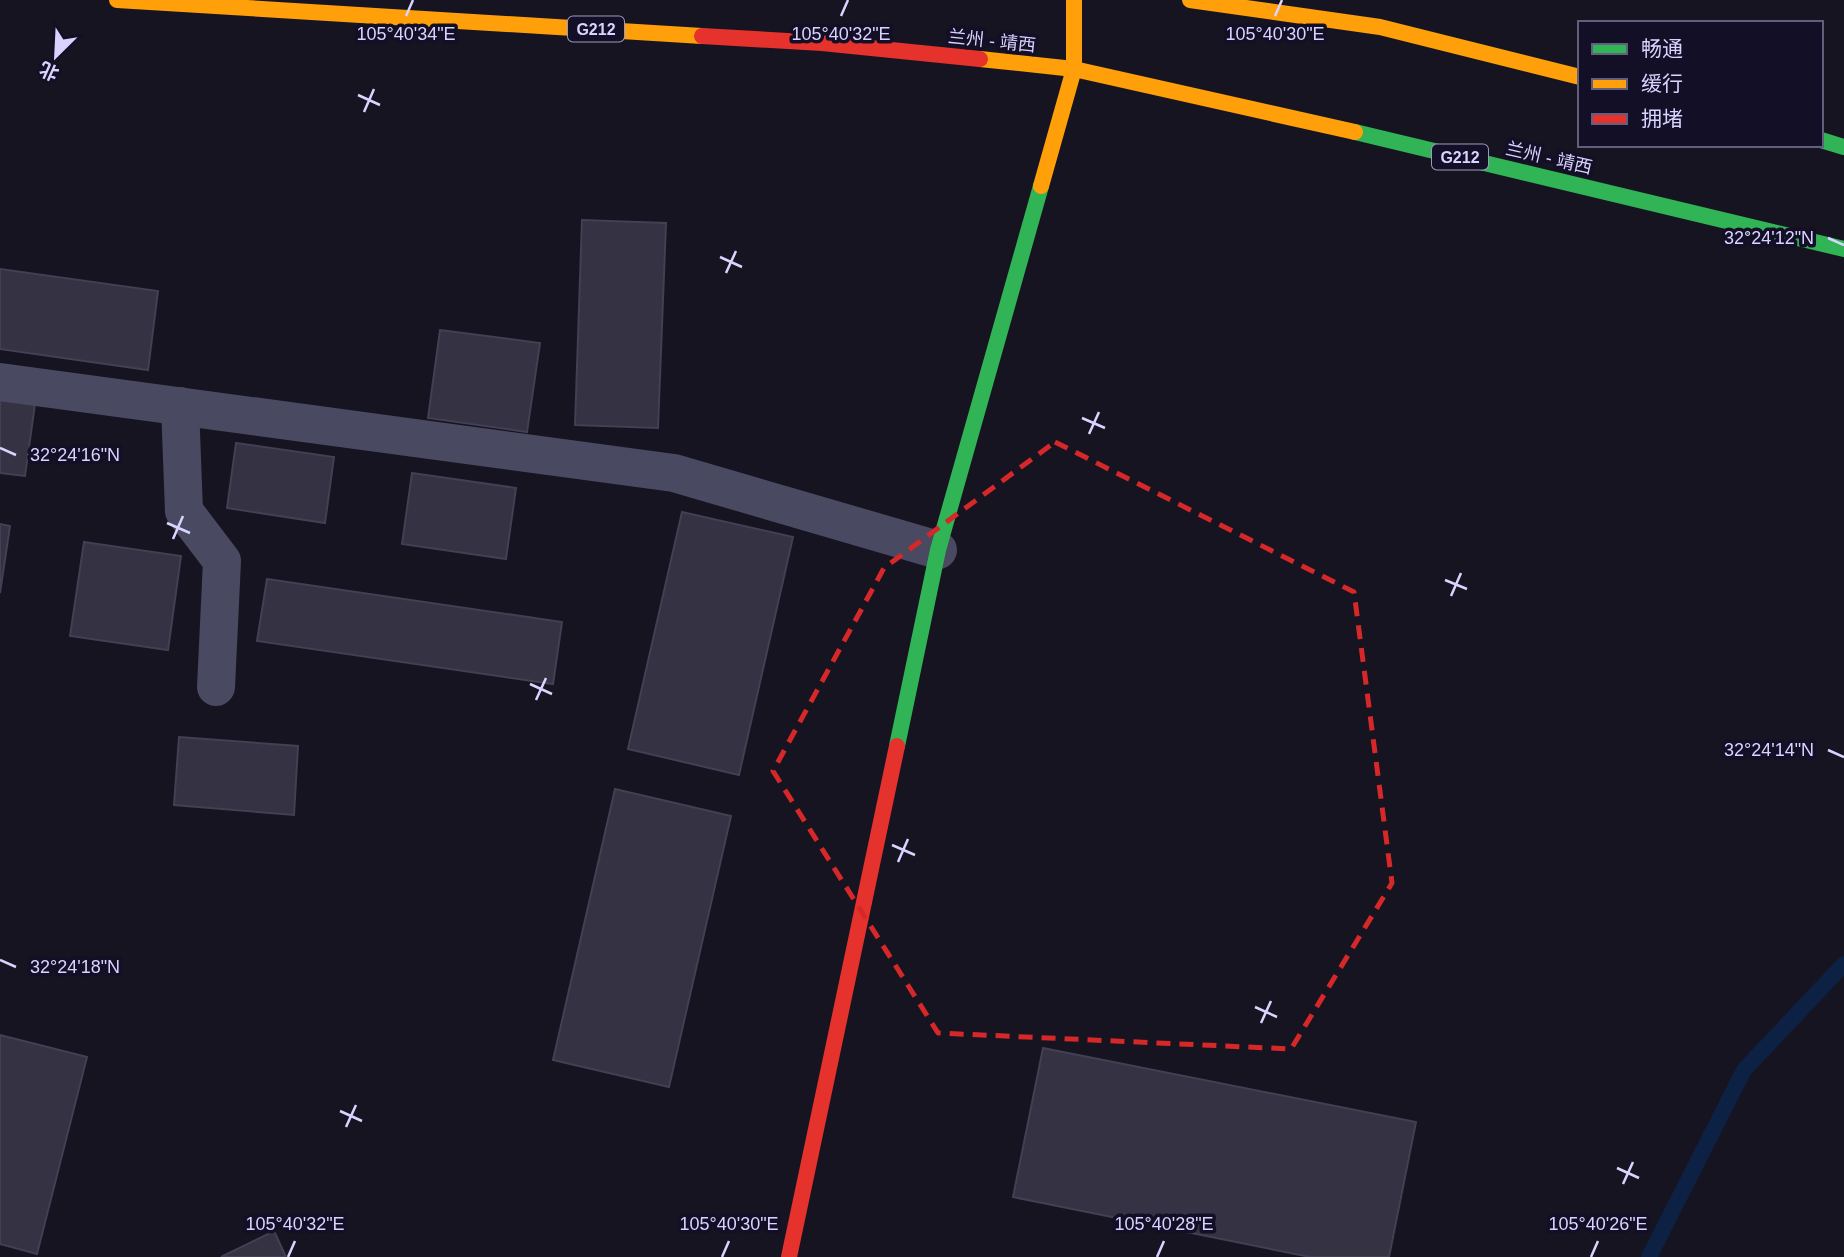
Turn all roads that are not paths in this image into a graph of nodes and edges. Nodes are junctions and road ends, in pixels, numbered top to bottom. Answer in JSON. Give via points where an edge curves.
{"nodes":[{"id":1,"x":117,"y":0,"type":"edge"},
{"id":2,"x":1074,"y":0,"type":"edge"},
{"id":3,"x":1190,"y":0,"type":"edge"},
{"id":4,"x":1074,"y":69,"type":"junction"},
{"id":5,"x":1578,"y":76,"type":"edge"},
{"id":6,"x":1823,"y":141,"type":"edge"},
{"id":7,"x":1844,"y":146,"type":"edge"},
{"id":8,"x":1844,"y":249,"type":"edge"},
{"id":9,"x":0,"y":382,"type":"edge"},
{"id":10,"x":180,"y":406,"type":"junction"},
{"id":11,"x":938,"y":550,"type":"junction"},
{"id":12,"x":216,"y":687,"type":"dead end"},
{"id":13,"x":789,"y":1257,"type":"edge"}],
"edges":[{"from":1,"to":4,"type":"main road","name":"兰州 - 靖西","number":"G212","via":[[822,43]]},
{"from":2,"to":4,"type":"main road"},
{"from":3,"to":5,"type":"main road","via":[[1380,27]]},
{"from":4,"to":8,"type":"main road","name":"兰州 - 靖西","number":"G212"},
{"from":4,"to":11,"type":"main road"},
{"from":6,"to":7,"type":"main road"},
{"from":9,"to":10,"type":"street"},
{"from":10,"to":11,"type":"street","via":[[674,473]]},
{"from":10,"to":12,"type":"street","via":[[184,511],[222,561]]},
{"from":11,"to":13,"type":"main road"}]}
